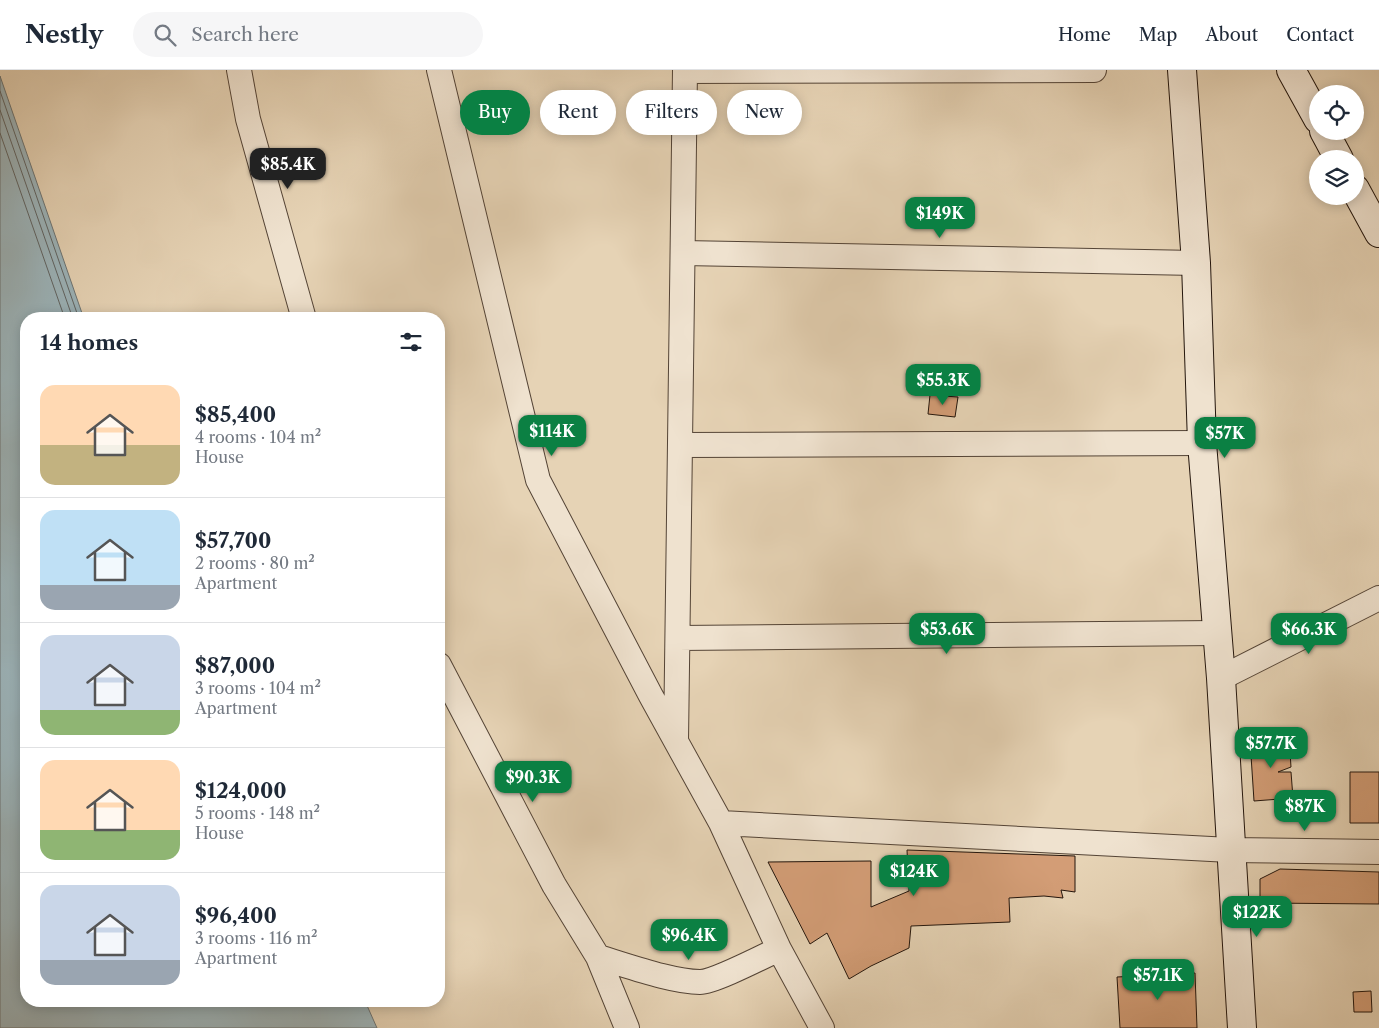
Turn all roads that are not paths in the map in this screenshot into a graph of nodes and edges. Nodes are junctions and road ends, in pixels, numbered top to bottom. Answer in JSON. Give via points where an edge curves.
{"nodes":[{"id":1,"x":239,"y":70,"type":"edge"},
{"id":2,"x":439,"y":70,"type":"edge"},
{"id":3,"x":1094,"y":70,"type":"edge"},
{"id":4,"x":1182,"y":70,"type":"edge"},
{"id":5,"x":1291,"y":70,"type":"edge"},
{"id":6,"x":685,"y":71,"type":"edge"},
{"id":7,"x":1309,"y":103,"type":"edge"},
{"id":8,"x":1364,"y":205,"type":"edge"},
{"id":9,"x":1379,"y":233,"type":"edge"},
{"id":10,"x":683,"y":253,"type":"junction"},
{"id":11,"x":1196,"y":263,"type":"junction"},
{"id":12,"x":302,"y":312,"type":"edge"},
{"id":13,"x":1202,"y":443,"type":"junction"},
{"id":14,"x":680,"y":445,"type":"junction"},
{"id":15,"x":1379,"y":598,"type":"edge"},
{"id":16,"x":1217,"y":633,"type":"junction"},
{"id":17,"x":678,"y":638,"type":"junction"},
{"id":18,"x":445,"y":676,"type":"edge"},
{"id":19,"x":1221,"y":678,"type":"junction"},
{"id":20,"x":676,"y":743,"type":"junction"},
{"id":21,"x":721,"y":823,"type":"junction"},
{"id":22,"x":1230,"y":850,"type":"junction"},
{"id":23,"x":1379,"y":852,"type":"edge"},
{"id":24,"x":779,"y":949,"type":"junction"},
{"id":25,"x":598,"y":958,"type":"junction"},
{"id":26,"x":627,"y":1028,"type":"edge"},
{"id":27,"x":822,"y":1028,"type":"edge"},
{"id":28,"x":1242,"y":1028,"type":"edge"}],
"edges":[{"from":1,"to":12,"type":"street","via":[[248,119]]},
{"from":2,"to":20,"type":"street","via":[[538,480]]},
{"from":3,"to":6,"type":"street"},
{"from":4,"to":11,"type":"main road"},
{"from":5,"to":7,"type":"main road"},
{"from":6,"to":10,"type":"street"},
{"from":8,"to":9,"type":"main road"},
{"from":10,"to":11,"type":"street"},
{"from":10,"to":14,"type":"street"},
{"from":11,"to":13,"type":"main road"},
{"from":13,"to":14,"type":"street"},
{"from":13,"to":16,"type":"main road"},
{"from":14,"to":17,"type":"street"},
{"from":15,"to":19,"type":"street"},
{"from":16,"to":17,"type":"street"},
{"from":16,"to":19,"type":"main road"},
{"from":17,"to":20,"type":"street"},
{"from":18,"to":25,"type":"street","via":[[554,885]]},
{"from":19,"to":22,"type":"main road"},
{"from":20,"to":21,"type":"street"},
{"from":21,"to":22,"type":"street"},
{"from":21,"to":24,"type":"street"},
{"from":22,"to":23,"type":"street"},
{"from":22,"to":28,"type":"main road"},
{"from":24,"to":25,"type":"street","via":[[702,983]]},
{"from":24,"to":27,"type":"street"},
{"from":25,"to":26,"type":"street"}]}
